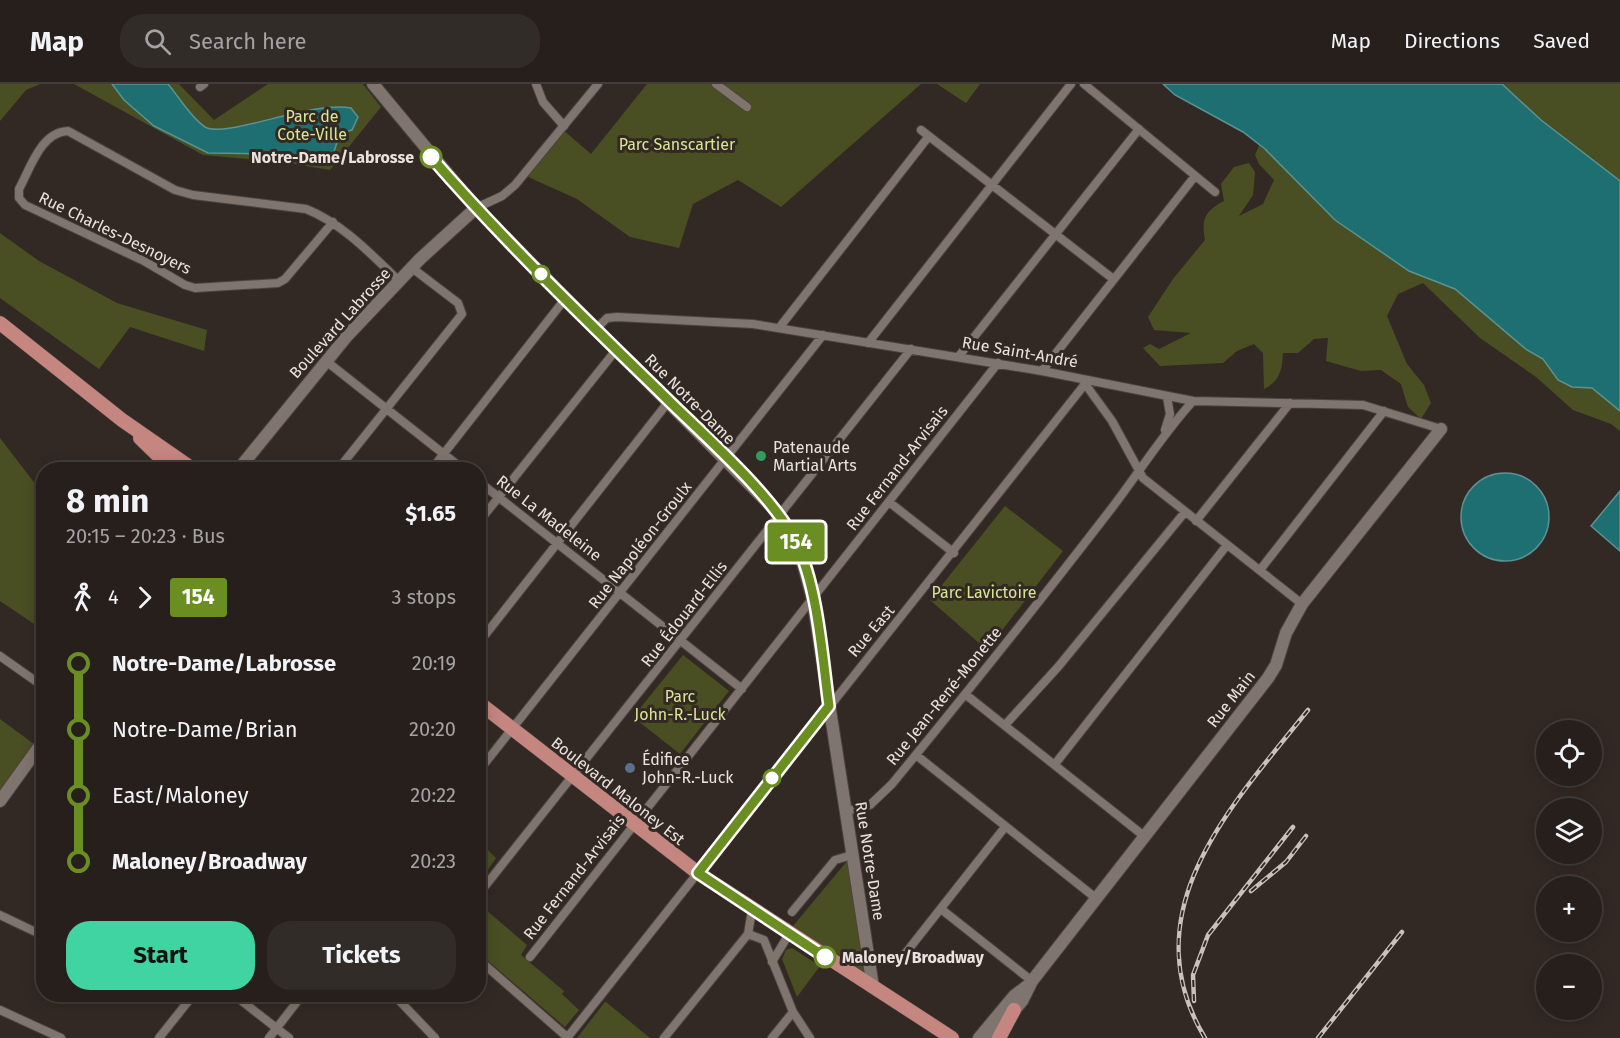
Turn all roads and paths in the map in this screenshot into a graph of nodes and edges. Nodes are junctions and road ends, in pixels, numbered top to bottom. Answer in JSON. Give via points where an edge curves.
{"nodes":[{"id":1,"x":373,"y":84,"type":"edge"},
{"id":2,"x":536,"y":84,"type":"edge"},
{"id":3,"x":598,"y":84,"type":"edge"},
{"id":4,"x":716,"y":84,"type":"edge"},
{"id":5,"x":1071,"y":84,"type":"edge"},
{"id":6,"x":1084,"y":84,"type":"edge"},
{"id":7,"x":747,"y":107,"type":"dead end"},
{"id":8,"x":564,"y":126,"type":"junction"},
{"id":9,"x":1139,"y":129,"type":"junction"},
{"id":10,"x":921,"y":130,"type":"dead end"},
{"id":11,"x":930,"y":136,"type":"junction"},
{"id":12,"x":1195,"y":176,"type":"junction"},
{"id":13,"x":992,"y":185,"type":"junction"},
{"id":14,"x":1215,"y":192,"type":"dead end"},
{"id":15,"x":476,"y":208,"type":"junction"},
{"id":16,"x":333,"y":222,"type":"junction"},
{"id":17,"x":1056,"y":234,"type":"junction"},
{"id":18,"x":412,"y":268,"type":"junction"},
{"id":19,"x":1112,"y":278,"type":"junction"},
{"id":20,"x":399,"y":281,"type":"junction"},
{"id":21,"x":566,"y":299,"type":"junction"},
{"id":22,"x":0,"y":323,"type":"edge"},
{"id":23,"x":779,"y":328,"type":"junction"},
{"id":24,"x":596,"y":329,"type":"junction"},
{"id":25,"x":823,"y":335,"type":"junction"},
{"id":26,"x":868,"y":342,"type":"junction"},
{"id":27,"x":911,"y":349,"type":"junction"},
{"id":28,"x":616,"y":350,"type":"junction"},
{"id":29,"x":959,"y":356,"type":"junction"},
{"id":30,"x":326,"y":361,"type":"junction"},
{"id":31,"x":998,"y":363,"type":"junction"},
{"id":32,"x":1042,"y":371,"type":"junction"},
{"id":33,"x":1084,"y":381,"type":"junction"},
{"id":34,"x":1167,"y":397,"type":"junction"},
{"id":35,"x":669,"y":401,"type":"junction"},
{"id":36,"x":1193,"y":401,"type":"junction"},
{"id":37,"x":1290,"y":403,"type":"junction"},
{"id":38,"x":387,"y":409,"type":"junction"},
{"id":39,"x":1384,"y":411,"type":"junction"},
{"id":40,"x":122,"y":420,"type":"junction"},
{"id":41,"x":1441,"y":429,"type":"joint"},
{"id":42,"x":1161,"y":439,"type":"junction"},
{"id":43,"x":443,"y":453,"type":"junction"},
{"id":44,"x":727,"y":459,"type":"junction"},
{"id":45,"x":165,"y":462,"type":"edge"},
{"id":46,"x":182,"y":462,"type":"edge"},
{"id":47,"x":244,"y":462,"type":"edge"},
{"id":48,"x":344,"y":462,"type":"edge"},
{"id":49,"x":437,"y":462,"type":"edge"},
{"id":50,"x":454,"y":462,"type":"edge"},
{"id":51,"x":1138,"y":471,"type":"junction"},
{"id":52,"x":486,"y":487,"type":"edge"},
{"id":53,"x":499,"y":497,"type":"junction"},
{"id":54,"x":890,"y":502,"type":"junction"},
{"id":55,"x":1185,"y":512,"type":"junction"},
{"id":56,"x":486,"y":514,"type":"edge"},
{"id":57,"x":780,"y":516,"type":"junction"},
{"id":58,"x":1196,"y":521,"type":"junction"},
{"id":59,"x":558,"y":544,"type":"junction"},
{"id":60,"x":1227,"y":545,"type":"junction"},
{"id":61,"x":954,"y":553,"type":"junction"},
{"id":62,"x":1260,"y":570,"type":"junction"},
{"id":63,"x":621,"y":593,"type":"junction"},
{"id":64,"x":813,"y":600,"type":"junction"},
{"id":65,"x":1302,"y":604,"type":"junction"},
{"id":66,"x":486,"y":634,"type":"edge"},
{"id":67,"x":681,"y":641,"type":"junction"},
{"id":68,"x":0,"y":656,"type":"edge"},
{"id":69,"x":36,"y":681,"type":"edge"},
{"id":70,"x":742,"y":689,"type":"junction"},
{"id":71,"x":965,"y":694,"type":"junction"},
{"id":72,"x":829,"y":706,"type":"junction"},
{"id":73,"x":486,"y":708,"type":"edge"},
{"id":74,"x":1005,"y":725,"type":"junction"},
{"id":75,"x":512,"y":729,"type":"junction"},
{"id":76,"x":36,"y":751,"type":"edge"},
{"id":77,"x":916,"y":755,"type":"junction"},
{"id":78,"x":486,"y":762,"type":"edge"},
{"id":79,"x":1055,"y":764,"type":"junction"},
{"id":80,"x":573,"y":777,"type":"junction"},
{"id":81,"x":0,"y":801,"type":"edge"},
{"id":82,"x":847,"y":811,"type":"junction"},
{"id":83,"x":635,"y":825,"type":"junction"},
{"id":84,"x":1005,"y":827,"type":"junction"},
{"id":85,"x":1144,"y":836,"type":"junction"},
{"id":86,"x":852,"y":855,"type":"junction"},
{"id":87,"x":698,"y":873,"type":"junction"},
{"id":88,"x":486,"y":885,"type":"edge"},
{"id":89,"x":1097,"y":899,"type":"junction"},
{"id":90,"x":941,"y":909,"type":"junction"},
{"id":91,"x":752,"y":910,"type":"junction"},
{"id":92,"x":792,"y":912,"type":"dead end"},
{"id":93,"x":0,"y":915,"type":"edge"},
{"id":94,"x":36,"y":932,"type":"edge"},
{"id":95,"x":748,"y":934,"type":"junction"},
{"id":96,"x":789,"y":934,"type":"junction"},
{"id":97,"x":530,"y":957,"type":"dead end"},
{"id":98,"x":772,"y":962,"type":"junction"},
{"id":99,"x":897,"y":964,"type":"dead end"},
{"id":100,"x":486,"y":966,"type":"edge"},
{"id":101,"x":1032,"y":981,"type":"junction"},
{"id":102,"x":873,"y":987,"type":"junction"},
{"id":103,"x":243,"y":1002,"type":"edge"},
{"id":104,"x":297,"y":1002,"type":"edge"},
{"id":105,"x":401,"y":1002,"type":"edge"},
{"id":106,"x":187,"y":1003,"type":"edge"},
{"id":107,"x":0,"y":1010,"type":"edge"},
{"id":108,"x":1014,"y":1010,"type":"junction"},
{"id":109,"x":793,"y":1012,"type":"junction"},
{"id":110,"x":276,"y":1028,"type":"junction"},
{"id":111,"x":61,"y":1038,"type":"edge"},
{"id":112,"x":159,"y":1038,"type":"edge"},
{"id":113,"x":269,"y":1038,"type":"edge"},
{"id":114,"x":289,"y":1038,"type":"edge"},
{"id":115,"x":435,"y":1038,"type":"edge"},
{"id":116,"x":567,"y":1038,"type":"edge"},
{"id":117,"x":664,"y":1038,"type":"edge"},
{"id":118,"x":772,"y":1038,"type":"edge"},
{"id":119,"x":810,"y":1038,"type":"edge"},
{"id":120,"x":952,"y":1038,"type":"edge"},
{"id":121,"x":980,"y":1038,"type":"edge"},
{"id":122,"x":991,"y":1038,"type":"edge"},
{"id":123,"x":999,"y":1038,"type":"edge"}],
"edges":[{"from":1,"to":15,"type":"street","name":"Rue Notre-Dame"},
{"from":2,"to":8,"type":"street","via":[[543,102]]},
{"from":3,"to":8,"type":"street"},
{"from":4,"to":7,"type":"street"},
{"from":5,"to":13,"type":"street"},
{"from":6,"to":9,"type":"street"},
{"from":8,"to":15,"type":"street","via":[[515,184]]},
{"from":9,"to":12,"type":"street"},
{"from":9,"to":17,"type":"street"},
{"from":10,"to":11,"type":"street"},
{"from":11,"to":13,"type":"street"},
{"from":11,"to":23,"type":"street"},
{"from":12,"to":14,"type":"street"},
{"from":12,"to":19,"type":"street"},
{"from":13,"to":17,"type":"street"},
{"from":13,"to":26,"type":"street"},
{"from":15,"to":18,"type":"street","name":"Boulevard Labrosse"},
{"from":15,"to":21,"type":"street","name":"Rue Notre-Dame"},
{"from":16,"to":16,"type":"street","name":"Rue Charles-Desnoyers","via":[[306,209],[175,190],[68,131],[56,131],[47,138],[19,189],[19,198],[25,205],[195,288],[278,283]]},
{"from":16,"to":20,"type":"street","name":"Rue Charles-Desnoyers"},
{"from":17,"to":19,"type":"street"},
{"from":17,"to":29,"type":"street"},
{"from":18,"to":20,"type":"street","name":"Boulevard Labrosse"},
{"from":18,"to":38,"type":"street","via":[[463,310]]},
{"from":19,"to":32,"type":"street"},
{"from":20,"to":30,"type":"street","name":"Boulevard Labrosse"},
{"from":21,"to":24,"type":"street","name":"Rue Notre-Dame"},
{"from":21,"to":43,"type":"street"},
{"from":22,"to":40,"type":"main road"},
{"from":23,"to":24,"type":"street","name":"Rue Saint-André","via":[[617,316],[608,318]]},
{"from":23,"to":25,"type":"street","name":"Rue Saint-André"},
{"from":24,"to":28,"type":"street","name":"Rue Notre-Dame"},
{"from":25,"to":26,"type":"street","name":"Rue Saint-André"},
{"from":25,"to":44,"type":"street","name":"Rue Napoléon-Groulx"},
{"from":26,"to":27,"type":"street","name":"Rue Saint-André"},
{"from":27,"to":29,"type":"street","name":"Rue Saint-André"},
{"from":27,"to":57,"type":"street","name":"Rue Édouard-Ellis"},
{"from":28,"to":35,"type":"street","name":"Rue Notre-Dame"},
{"from":28,"to":53,"type":"street"},
{"from":29,"to":31,"type":"street","name":"Rue Saint-André"},
{"from":30,"to":38,"type":"street"},
{"from":30,"to":47,"type":"street","name":"Boulevard Labrosse"},
{"from":31,"to":32,"type":"street","name":"Rue Saint-André"},
{"from":31,"to":54,"type":"street","name":"Rue Fernand-Arvisais"},
{"from":32,"to":33,"type":"street","name":"Rue Saint-André"},
{"from":33,"to":34,"type":"street","name":"Rue Saint-André"},
{"from":33,"to":51,"type":"street","via":[[1112,421]]},
{"from":33,"to":61,"type":"street","name":"Rue East"},
{"from":34,"to":36,"type":"street","name":"Rue Saint-André"},
{"from":34,"to":42,"type":"street","name":"Rue Jean-René-Monette","via":[[1169,422]]},
{"from":35,"to":44,"type":"street","name":"Rue Notre-Dame"},
{"from":35,"to":59,"type":"street"},
{"from":36,"to":37,"type":"street","name":"Rue Saint-André"},
{"from":36,"to":42,"type":"street","name":"Rue Jean-René-Monette"},
{"from":37,"to":39,"type":"street","name":"Rue Saint-André","via":[[1363,405]]},
{"from":37,"to":58,"type":"street"},
{"from":38,"to":43,"type":"street"},
{"from":38,"to":48,"type":"street"},
{"from":39,"to":41,"type":"street","name":"Rue Saint-André"},
{"from":39,"to":62,"type":"street"},
{"from":40,"to":45,"type":"main road"},
{"from":40,"to":46,"type":"main road"},
{"from":41,"to":65,"type":"street","name":"Rue Main"},
{"from":42,"to":51,"type":"street","name":"Rue Jean-René-Monette"},
{"from":43,"to":49,"type":"street"},
{"from":43,"to":50,"type":"street"},
{"from":44,"to":57,"type":"street","name":"Rue Notre-Dame"},
{"from":44,"to":63,"type":"street","name":"Rue Napoléon-Groulx"},
{"from":51,"to":55,"type":"street"},
{"from":51,"to":71,"type":"street","name":"Rue Jean-René-Monette"},
{"from":52,"to":53,"type":"street","name":"Rue La Madeleine"},
{"from":53,"to":56,"type":"street"},
{"from":53,"to":59,"type":"street","name":"Rue La Madeleine"},
{"from":54,"to":61,"type":"street"},
{"from":54,"to":64,"type":"street","name":"Rue Fernand-Arvisais"},
{"from":55,"to":58,"type":"street"},
{"from":55,"to":74,"type":"street","via":[[1058,667]]},
{"from":57,"to":64,"type":"street","name":"Rue Notre-Dame","via":[[800,552]]},
{"from":57,"to":67,"type":"street","name":"Rue Édouard-Ellis"},
{"from":58,"to":60,"type":"street"},
{"from":59,"to":63,"type":"street","name":"Rue La Madeleine"},
{"from":59,"to":66,"type":"street"},
{"from":60,"to":62,"type":"street"},
{"from":60,"to":79,"type":"street"},
{"from":61,"to":72,"type":"street","name":"Rue East"},
{"from":62,"to":65,"type":"street"},
{"from":63,"to":67,"type":"street","name":"Rue La Madeleine"},
{"from":63,"to":75,"type":"street","name":"Rue Napoléon-Groulx"},
{"from":64,"to":70,"type":"street","name":"Rue Fernand-Arvisais"},
{"from":64,"to":72,"type":"street","name":"Rue Notre-Dame"},
{"from":65,"to":85,"type":"street","name":"Rue Main","via":[[1286,633],[1273,671]]},
{"from":67,"to":70,"type":"street","name":"Rue La Madeleine"},
{"from":67,"to":80,"type":"street","name":"Rue Édouard-Ellis"},
{"from":68,"to":69,"type":"street"},
{"from":70,"to":83,"type":"street","name":"Rue Fernand-Arvisais"},
{"from":71,"to":74,"type":"street"},
{"from":71,"to":77,"type":"street","name":"Rue Jean-René-Monette"},
{"from":72,"to":82,"type":"street","name":"Rue Notre-Dame"},
{"from":72,"to":87,"type":"street","name":"Rue East"},
{"from":73,"to":75,"type":"main road","name":"Boulevard Maloney Est"},
{"from":74,"to":79,"type":"street"},
{"from":75,"to":78,"type":"street","name":"Rue Napoléon-Groulx"},
{"from":75,"to":80,"type":"main road","name":"Boulevard Maloney Est"},
{"from":76,"to":81,"type":"street"},
{"from":77,"to":82,"type":"street","name":"Rue Jean-René-Monette","via":[[875,802]]},
{"from":77,"to":84,"type":"street"},
{"from":79,"to":85,"type":"street"},
{"from":80,"to":83,"type":"main road","name":"Boulevard Maloney Est"},
{"from":80,"to":88,"type":"street","name":"Rue Édouard-Ellis"},
{"from":82,"to":86,"type":"street","name":"Rue Notre-Dame"},
{"from":83,"to":87,"type":"main road","name":"Boulevard Maloney Est"},
{"from":83,"to":97,"type":"street","name":"Rue Fernand-Arvisais"},
{"from":84,"to":89,"type":"street"},
{"from":84,"to":90,"type":"street"},
{"from":85,"to":89,"type":"street","name":"Rue Main"},
{"from":86,"to":92,"type":"street","via":[[835,860]]},
{"from":86,"to":102,"type":"street","name":"Rue Notre-Dame"},
{"from":87,"to":91,"type":"main road","name":"Boulevard Maloney Est"},
{"from":87,"to":116,"type":"street","name":"Rue East"},
{"from":89,"to":101,"type":"street","name":"Rue Main"},
{"from":90,"to":99,"type":"street"},
{"from":90,"to":101,"type":"street"},
{"from":91,"to":95,"type":"street"},
{"from":91,"to":96,"type":"main road","name":"Boulevard Maloney Est"},
{"from":93,"to":94,"type":"street"},
{"from":95,"to":98,"type":"street","via":[[764,940]]},
{"from":95,"to":117,"type":"street"},
{"from":96,"to":98,"type":"street"},
{"from":96,"to":102,"type":"main road","name":"Boulevard Maloney Est"},
{"from":98,"to":109,"type":"street"},
{"from":100,"to":116,"type":"street"},
{"from":101,"to":108,"type":"street","name":"Rue Main"},
{"from":101,"to":121,"type":"street","name":"Rue Main","via":[[1014,996]]},
{"from":102,"to":120,"type":"main road","name":"Boulevard Maloney Est"},
{"from":103,"to":110,"type":"street"},
{"from":104,"to":110,"type":"street"},
{"from":105,"to":115,"type":"street"},
{"from":106,"to":112,"type":"street"},
{"from":107,"to":111,"type":"street"},
{"from":108,"to":122,"type":"street","name":"Rue Main"},
{"from":108,"to":123,"type":"main road"},
{"from":109,"to":118,"type":"street"},
{"from":109,"to":119,"type":"street"},
{"from":110,"to":113,"type":"street"},
{"from":110,"to":114,"type":"street"}]}
